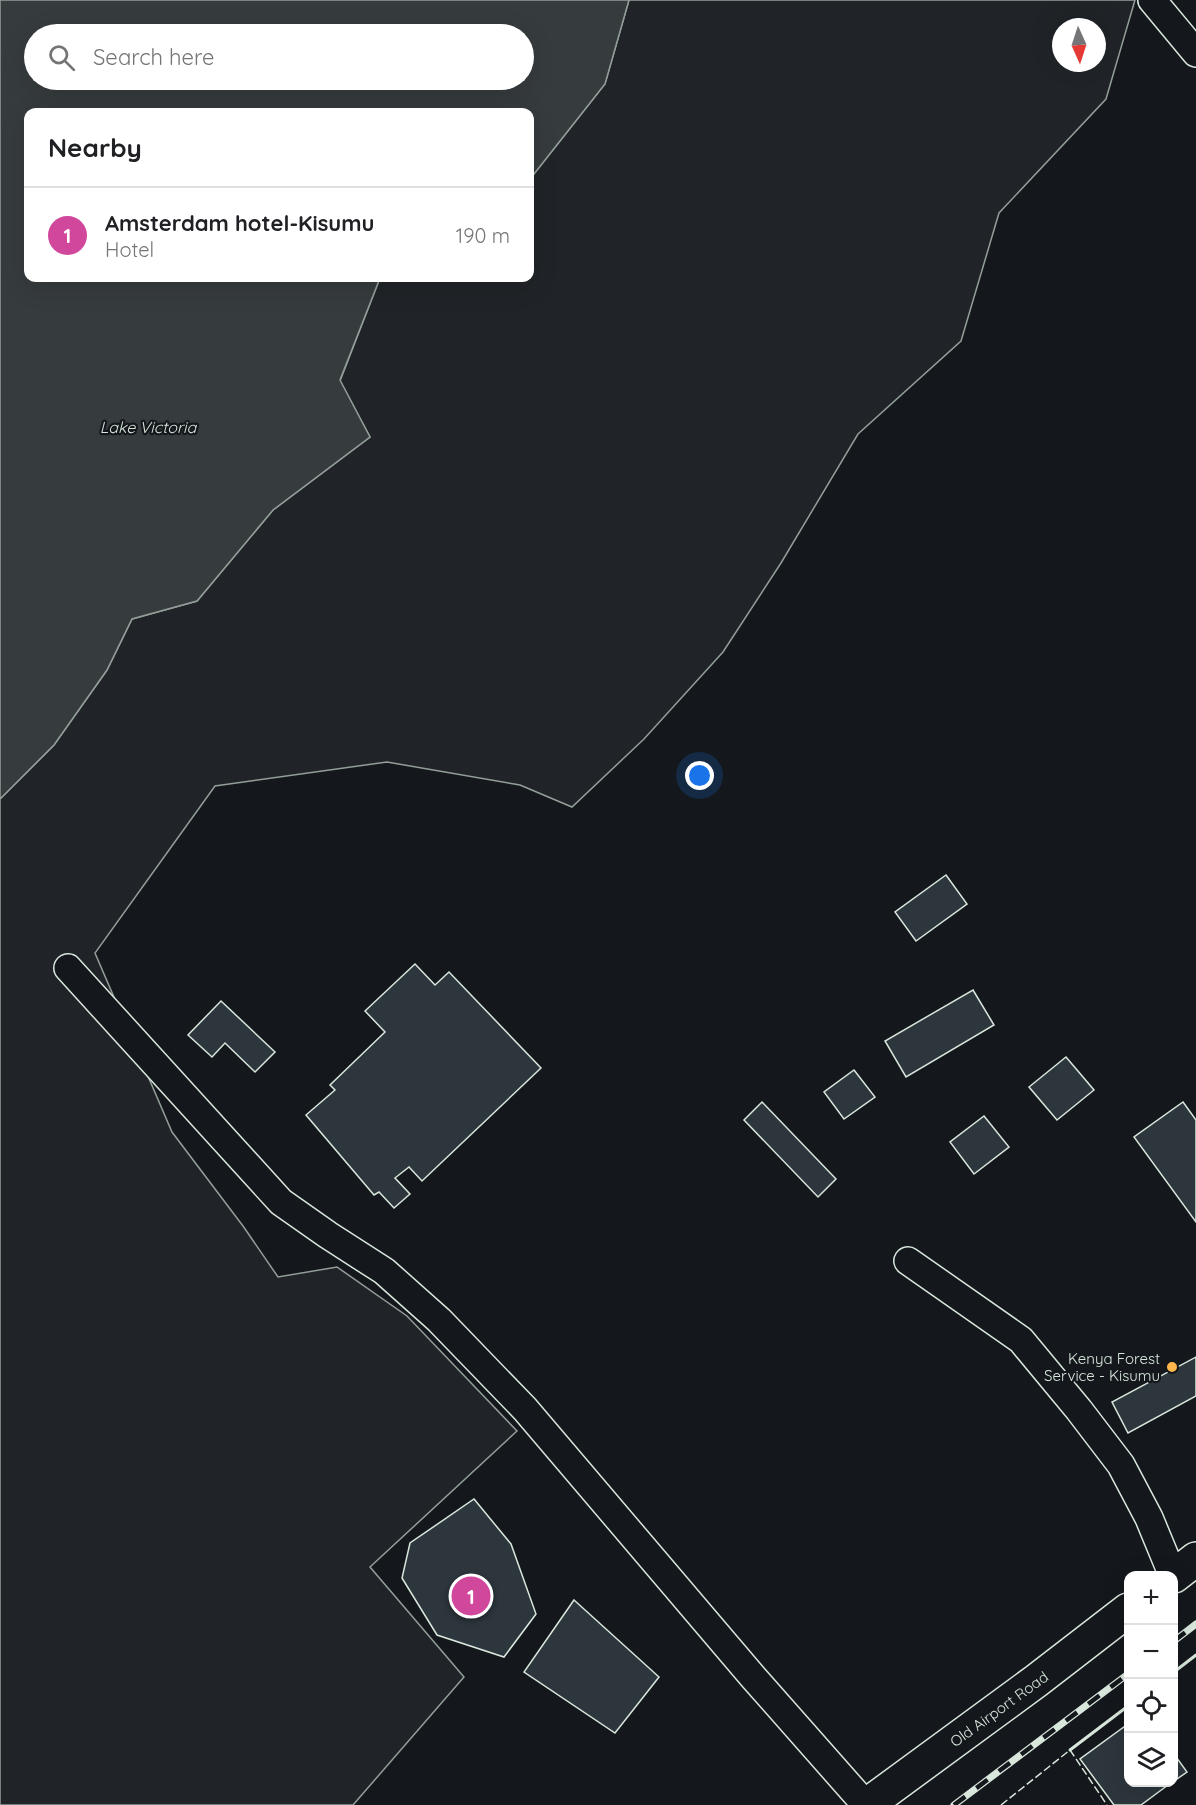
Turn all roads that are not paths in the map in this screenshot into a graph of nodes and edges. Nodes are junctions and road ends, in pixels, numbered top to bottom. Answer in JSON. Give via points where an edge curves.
{"nodes":[{"id":1,"x":1152,"y":0,"type":"edge"},
{"id":2,"x":1196,"y":53,"type":"edge"},
{"id":3,"x":68,"y":968,"type":"dead end"},
{"id":4,"x":908,"y":1261,"type":"dead end"},
{"id":5,"x":1196,"y":1559,"type":"edge"},
{"id":6,"x":1171,"y":1571,"type":"edge"},
{"id":7,"x":1178,"y":1572,"type":"edge"},
{"id":8,"x":1124,"y":1614,"type":"edge"},
{"id":9,"x":867,"y":1805,"type":"edge"}],
"edges":[{"from":1,"to":2,"type":"street"},
{"from":3,"to":9,"type":"street","via":[[281,1202],[384,1271],[439,1320],[525,1409]]},
{"from":4,"to":6,"type":"street","via":[[1021,1340],[1121,1465]]},
{"from":5,"to":7,"type":"main road"},
{"from":8,"to":9,"type":"main road","name":"Old Airport Road"}]}
